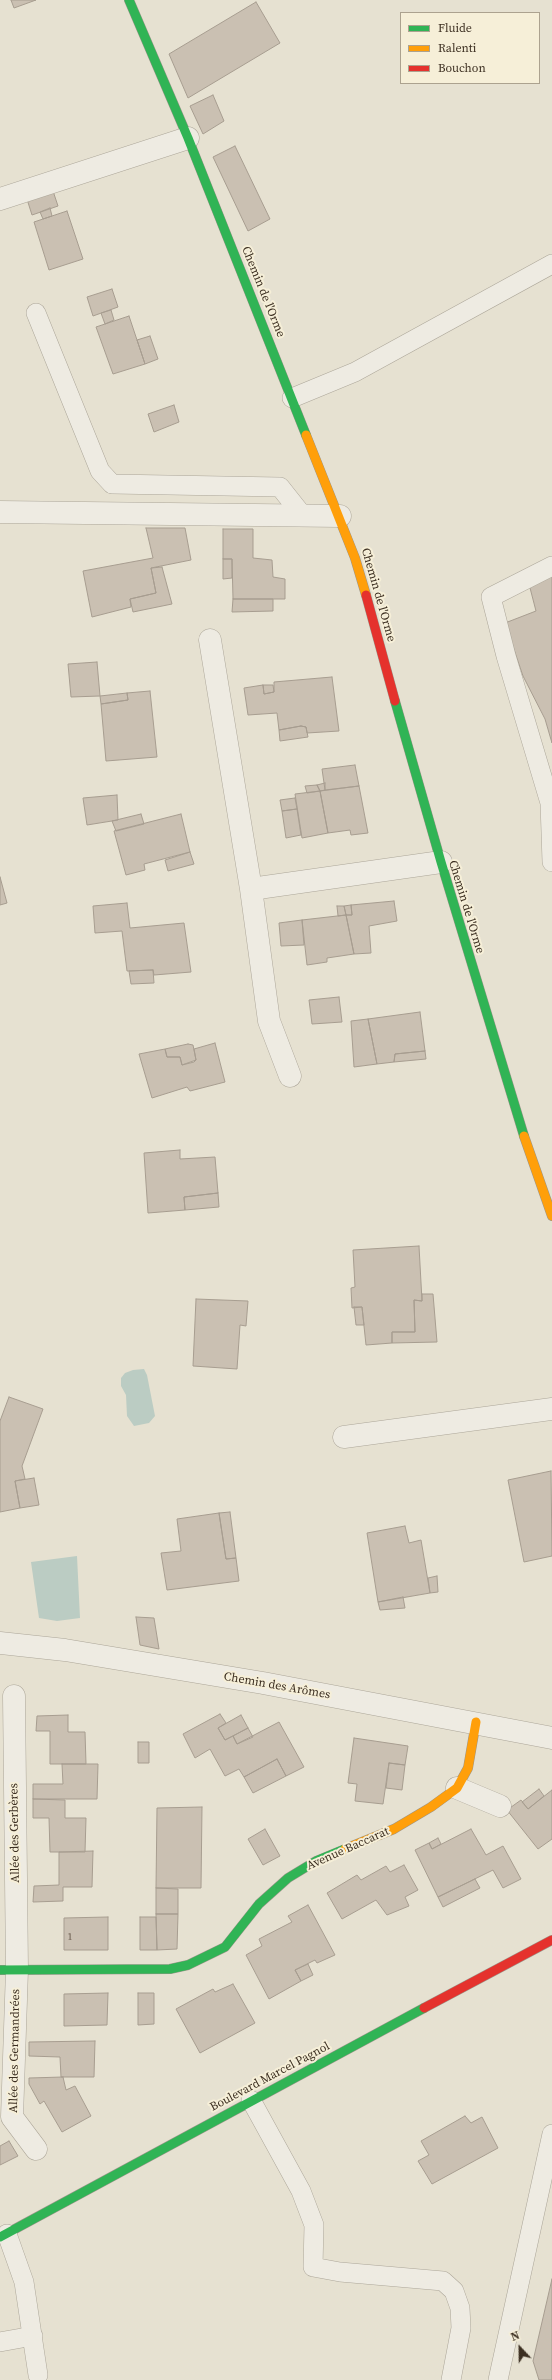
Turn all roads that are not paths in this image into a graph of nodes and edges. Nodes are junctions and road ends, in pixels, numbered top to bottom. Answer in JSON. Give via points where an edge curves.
{"nodes":[{"id":1,"x":129,"y":0,"type":"edge"},
{"id":2,"x":188,"y":138,"type":"junction"},
{"id":3,"x":0,"y":199,"type":"edge"},
{"id":4,"x":552,"y":264,"type":"edge"},
{"id":5,"x":36,"y":313,"type":"dead end"},
{"id":6,"x":292,"y":398,"type":"junction"},
{"id":7,"x":0,"y":512,"type":"edge"},
{"id":8,"x":303,"y":516,"type":"junction"},
{"id":9,"x":340,"y":516,"type":"junction"},
{"id":10,"x":552,"y":566,"type":"edge"},
{"id":11,"x":210,"y":640,"type":"dead end"},
{"id":12,"x":440,"y":862,"type":"junction"},
{"id":13,"x":552,"y":862,"type":"edge"},
{"id":14,"x":251,"y":889,"type":"junction"},
{"id":15,"x":290,"y":1076,"type":"dead end"},
{"id":16,"x":552,"y":1216,"type":"edge"},
{"id":17,"x":552,"y":1409,"type":"edge"},
{"id":18,"x":344,"y":1437,"type":"dead end"},
{"id":19,"x":0,"y":1643,"type":"edge"},
{"id":20,"x":14,"y":1696,"type":"dead end"},
{"id":21,"x":476,"y":1722,"type":"junction"},
{"id":22,"x":552,"y":1738,"type":"edge"},
{"id":23,"x":457,"y":1788,"type":"junction"},
{"id":24,"x":500,"y":1806,"type":"dead end"},
{"id":25,"x":552,"y":1940,"type":"edge"},
{"id":26,"x":8,"y":1970,"type":"edge"},
{"id":27,"x":251,"y":2100,"type":"junction"},
{"id":28,"x":552,"y":2134,"type":"edge"},
{"id":29,"x":36,"y":2149,"type":"dead end"},
{"id":30,"x":4,"y":2235,"type":"edge"},
{"id":31,"x":33,"y":2336,"type":"junction"},
{"id":32,"x":0,"y":2342,"type":"edge"},
{"id":33,"x":38,"y":2375,"type":"dead end"},
{"id":34,"x":451,"y":2380,"type":"edge"},
{"id":35,"x":498,"y":2380,"type":"edge"}],
"edges":[{"from":1,"to":2,"type":"street","name":"Chemin de l'Orme"},
{"from":2,"to":3,"type":"street"},
{"from":2,"to":6,"type":"street","name":"Chemin de l'Orme"},
{"from":4,"to":6,"type":"lane","via":[[355,372]]},
{"from":5,"to":8,"type":"lane","via":[[100,471],[112,484],[280,487]]},
{"from":6,"to":9,"type":"street","name":"Chemin de l'Orme"},
{"from":7,"to":8,"type":"street"},
{"from":8,"to":9,"type":"street"},
{"from":9,"to":12,"type":"street","name":"Chemin de l'Orme","via":[[355,558]]},
{"from":10,"to":13,"type":"lane","via":[[491,597],[550,803]]},
{"from":11,"to":14,"type":"street"},
{"from":12,"to":14,"type":"street"},
{"from":12,"to":16,"type":"street","name":"Chemin de l'Orme","via":[[511,1097]]},
{"from":14,"to":15,"type":"street","via":[[269,1021]]},
{"from":17,"to":18,"type":"street"},
{"from":19,"to":21,"type":"street","name":"Chemin des Arômes","via":[[65,1650],[264,1683]]},
{"from":20,"to":26,"type":"street","name":"Allée des Gerbères"},
{"from":21,"to":22,"type":"street","name":"Chemin des Arômes"},
{"from":21,"to":23,"type":"street","name":"Avenue Baccarat","via":[[468,1768]]},
{"from":23,"to":24,"type":"street"},
{"from":23,"to":26,"type":"street","name":"Avenue Baccarat","via":[[431,1808],[394,1828],[316,1861],[288,1878],[259,1904],[225,1947],[188,1965],[170,1969]]},
{"from":25,"to":27,"type":"street","name":"Boulevard Marcel Pagnol"},
{"from":26,"to":29,"type":"street","name":"Allée des Germandrées","via":[[12,2117]]},
{"from":27,"to":30,"type":"street","name":"Boulevard Marcel Pagnol"},
{"from":27,"to":34,"type":"lane","via":[[301,2191],[314,2225],[313,2267],[340,2272],[443,2281],[454,2292],[460,2308],[461,2328]]},
{"from":28,"to":35,"type":"lane"},
{"from":30,"to":31,"type":"lane","via":[[24,2282]]},
{"from":31,"to":32,"type":"lane"},
{"from":31,"to":33,"type":"lane"}]}
